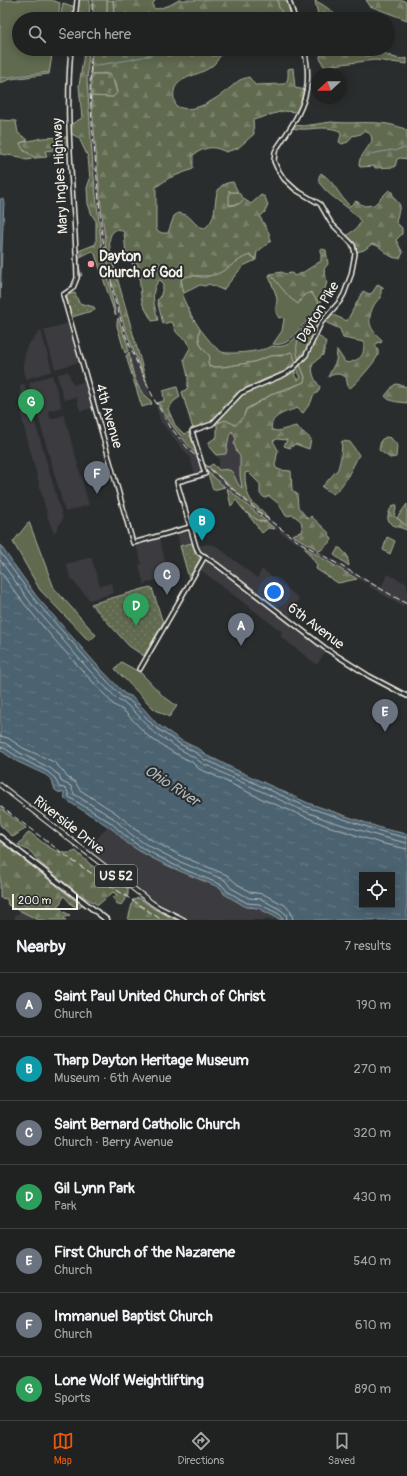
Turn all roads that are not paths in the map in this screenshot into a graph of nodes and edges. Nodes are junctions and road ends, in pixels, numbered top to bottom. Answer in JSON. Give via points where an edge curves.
{"nodes":[{"id":1,"x":77,"y":0,"type":"edge"},
{"id":2,"x":289,"y":0,"type":"edge"},
{"id":3,"x":76,"y":12,"type":"edge"},
{"id":4,"x":293,"y":12,"type":"edge"},
{"id":5,"x":71,"y":56,"type":"edge"},
{"id":6,"x":305,"y":56,"type":"edge"},
{"id":7,"x":63,"y":295,"type":"joint"},
{"id":8,"x":177,"y":482,"type":"joint"},
{"id":9,"x":190,"y":527,"type":"junction"},
{"id":10,"x":205,"y":556,"type":"junction"},
{"id":11,"x":140,"y":669,"type":"dead end"},
{"id":12,"x":407,"y":696,"type":"edge"},
{"id":13,"x":0,"y":785,"type":"edge"},
{"id":14,"x":0,"y":837,"type":"edge"},
{"id":15,"x":107,"y":920,"type":"edge"},
{"id":16,"x":184,"y":920,"type":"edge"}],
"edges":[{"from":1,"to":3,"type":"street"},
{"from":2,"to":4,"type":"street"},
{"from":5,"to":7,"type":"street","name":"Mary Ingles Highway","via":[[68,107],[77,278],[73,288]]},
{"from":6,"to":8,"type":"street","name":"Dayton Pike","via":[[307,91],[302,108],[275,151],[275,165],[289,184],[321,205],[331,223],[353,245],[355,254],[351,275],[342,298],[321,324],[306,354],[294,368],[241,393],[212,424],[192,431],[205,474]]},
{"from":7,"to":9,"type":"street","name":"4th Avenue","via":[[133,543]]},
{"from":8,"to":9,"type":"street","name":"6th Avenue"},
{"from":9,"to":10,"type":"street","name":"6th Avenue","via":[[196,549]]},
{"from":10,"to":11,"type":"street"},
{"from":10,"to":12,"type":"street","name":"6th Avenue","via":[[325,648],[368,676]]},
{"from":13,"to":16,"type":"main road","name":"Riverside Drive","number":"US 52","via":[[147,900]]},
{"from":14,"to":15,"type":"highway"}]}
